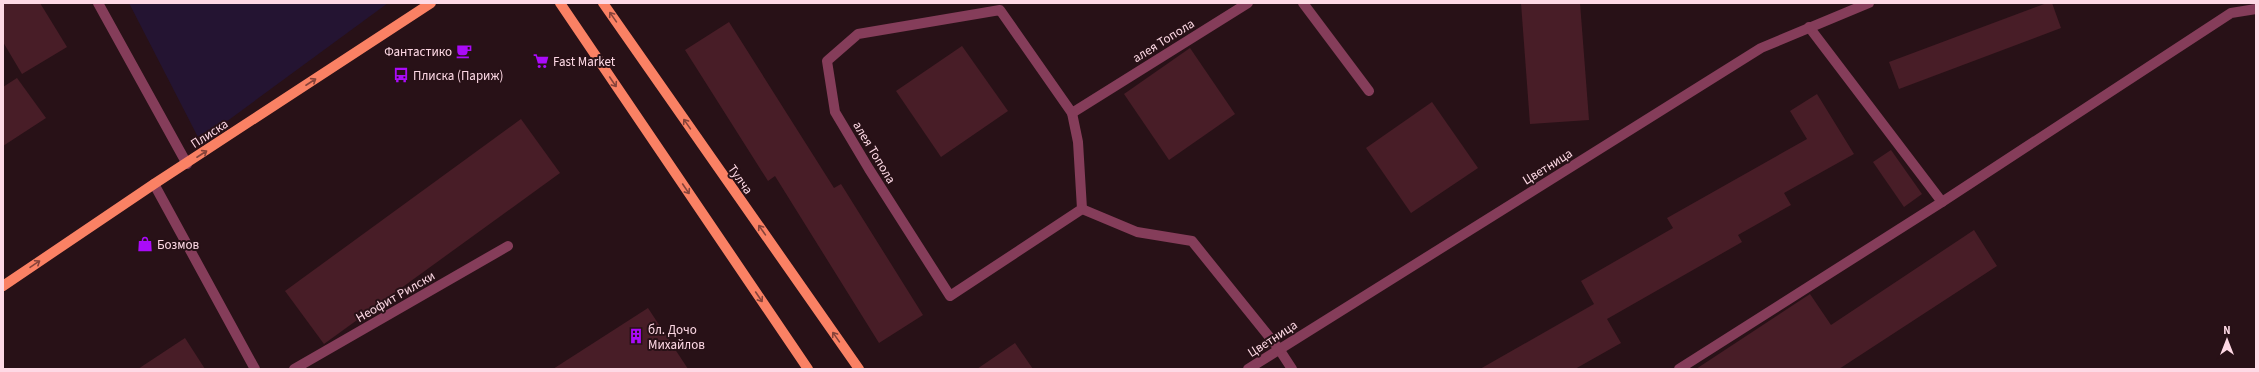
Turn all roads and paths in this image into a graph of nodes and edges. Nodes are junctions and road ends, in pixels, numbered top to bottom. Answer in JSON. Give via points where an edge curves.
{"nodes":[{"id":1,"x":98,"y":3,"type":"edge"},
{"id":2,"x":431,"y":3,"type":"edge"},
{"id":3,"x":560,"y":3,"type":"edge"},
{"id":4,"x":603,"y":3,"type":"edge"},
{"id":5,"x":1248,"y":3,"type":"edge"},
{"id":6,"x":1303,"y":3,"type":"edge"},
{"id":7,"x":1869,"y":3,"type":"edge"},
{"id":8,"x":2256,"y":9,"type":"edge"},
{"id":9,"x":1809,"y":27,"type":"junction"},
{"id":10,"x":1369,"y":91,"type":"dead end"},
{"id":11,"x":1072,"y":113,"type":"junction"},
{"id":12,"x":187,"y":164,"type":"junction"},
{"id":13,"x":154,"y":184,"type":"junction"},
{"id":14,"x":1942,"y":202,"type":"junction"},
{"id":15,"x":1082,"y":209,"type":"junction"},
{"id":16,"x":508,"y":246,"type":"dead end"},
{"id":17,"x":3,"y":286,"type":"edge"},
{"id":18,"x":1279,"y":349,"type":"junction"},
{"id":19,"x":255,"y":369,"type":"edge"},
{"id":20,"x":294,"y":369,"type":"edge"},
{"id":21,"x":808,"y":369,"type":"edge"},
{"id":22,"x":859,"y":369,"type":"edge"},
{"id":23,"x":1248,"y":369,"type":"edge"},
{"id":24,"x":1292,"y":369,"type":"edge"},
{"id":25,"x":1679,"y":369,"type":"edge"}],
"edges":[{"from":1,"to":12,"type":"street"},
{"from":12,"to":2,"type":"main road","name":"Плиска","one_way":true},
{"from":3,"to":21,"type":"main road","one_way":true},
{"from":22,"to":4,"type":"main road","name":"Тулча","one_way":true},
{"from":5,"to":11,"type":"street","name":"алея Топола"},
{"from":6,"to":10,"type":"street"},
{"from":7,"to":9,"type":"street","name":"Цветница"},
{"from":8,"to":14,"type":"street","via":[[2231,13]]},
{"from":9,"to":14,"type":"street"},
{"from":9,"to":18,"type":"street","name":"Цветница","via":[[1761,48]]},
{"from":11,"to":15,"type":"street","name":"алея Топола","via":[[1078,142]]},
{"from":11,"to":15,"type":"street","name":"алея Топола","via":[[1000,10],[858,34],[827,61],[835,112],[950,296]]},
{"from":12,"to":13,"type":"main road","name":"Плиска"},
{"from":17,"to":13,"type":"main road","name":"Плиска","one_way":true},
{"from":13,"to":19,"type":"street"},
{"from":14,"to":25,"type":"street"},
{"from":15,"to":18,"type":"street","via":[[1137,232],[1192,241]]},
{"from":16,"to":20,"type":"street","name":"Неофит Рилски"},
{"from":18,"to":23,"type":"street","name":"Цветница"},
{"from":18,"to":24,"type":"street"}]}
